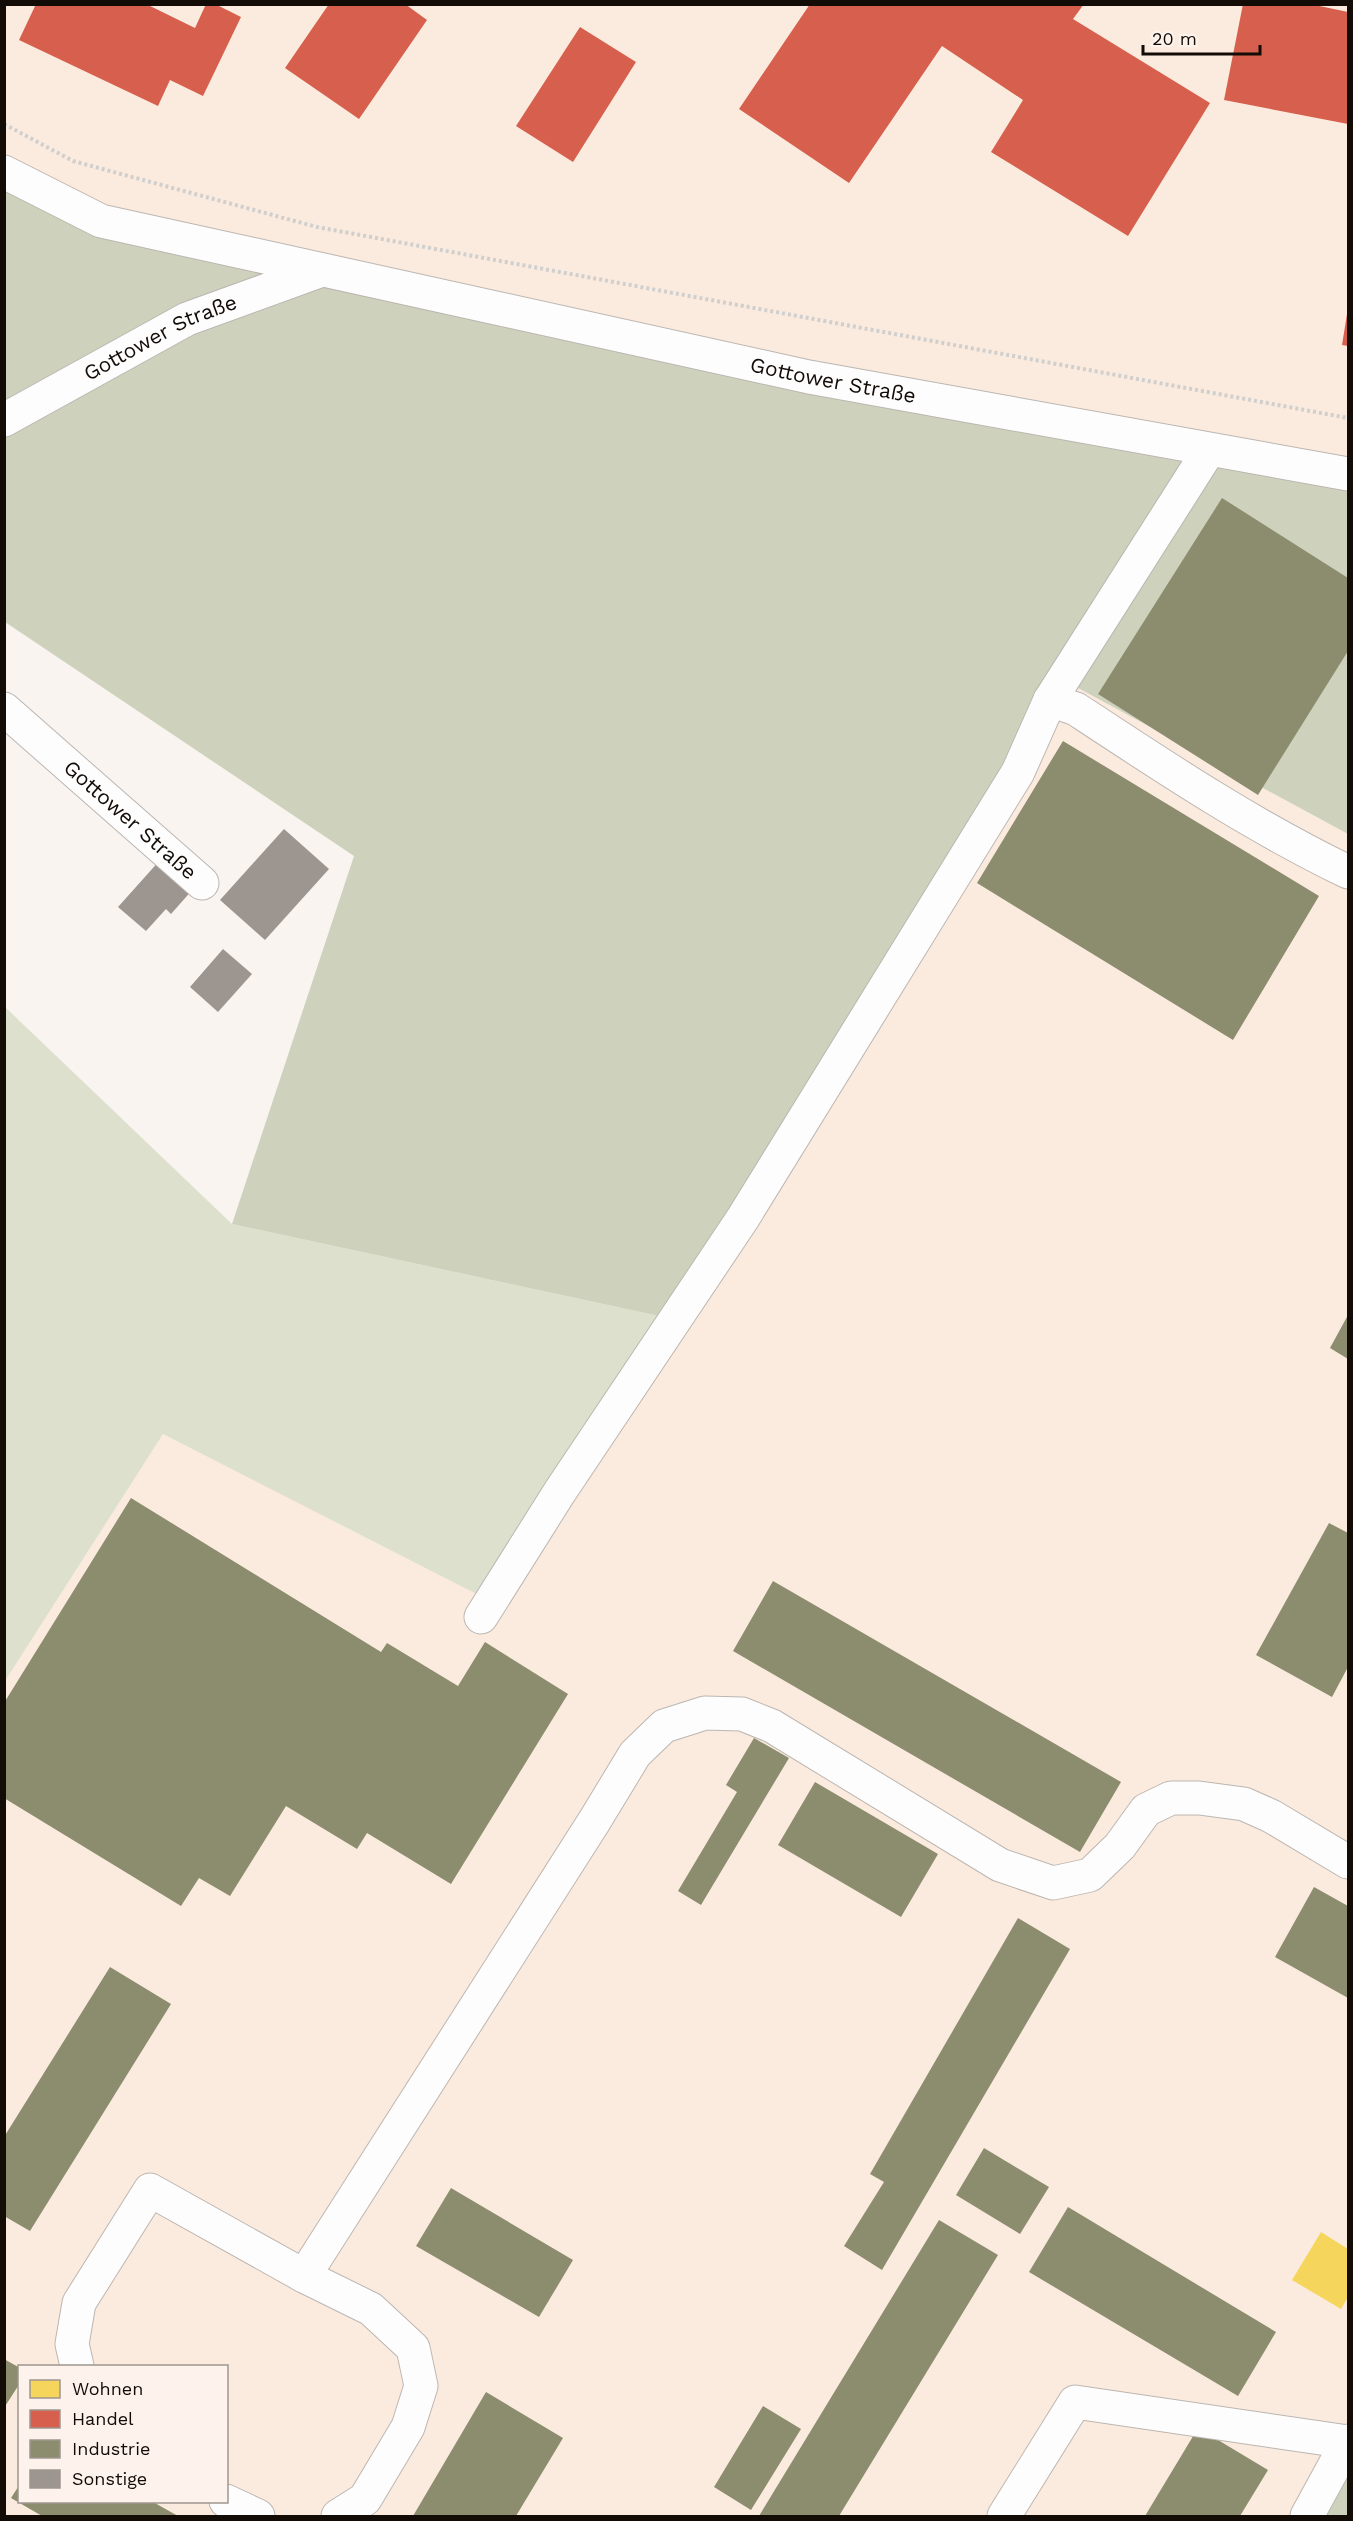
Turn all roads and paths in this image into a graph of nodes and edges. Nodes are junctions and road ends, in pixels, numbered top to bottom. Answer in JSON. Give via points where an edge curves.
{"nodes":[{"id":1,"x":4,"y":124,"type":"edge"},
{"id":2,"x":4,"y":172,"type":"edge"},
{"id":3,"x":322,"y":270,"type":"junction"},
{"id":4,"x":1348,"y":418,"type":"edge"},
{"id":5,"x":4,"y":420,"type":"edge"},
{"id":6,"x":1209,"y":450,"type":"junction"},
{"id":7,"x":1348,"y":474,"type":"edge"},
{"id":8,"x":1050,"y":700,"type":"junction"},
{"id":9,"x":4,"y":709,"type":"edge"},
{"id":10,"x":1348,"y":872,"type":"edge"},
{"id":11,"x":202,"y":883,"type":"dead end"},
{"id":12,"x":481,"y":1617,"type":"dead end"},
{"id":13,"x":1348,"y":1862,"type":"edge"},
{"id":14,"x":304,"y":2276,"type":"junction"},
{"id":15,"x":76,"y":2365,"type":"edge"},
{"id":16,"x":1348,"y":2441,"type":"edge"},
{"id":17,"x":228,"y":2502,"type":"edge"},
{"id":18,"x":258,"y":2517,"type":"edge"},
{"id":19,"x":338,"y":2517,"type":"edge"},
{"id":20,"x":1004,"y":2517,"type":"edge"},
{"id":21,"x":1307,"y":2517,"type":"edge"}],
"edges":[{"from":1,"to":4,"type":"path","via":[[73,160],[317,227]]},
{"from":2,"to":3,"type":"street","name":"Gottower Straße","via":[[101,221]]},
{"from":3,"to":5,"type":"street","name":"Gottower Straße","via":[[187,319]]},
{"from":3,"to":6,"type":"street","name":"Gottower Straße","via":[[809,377]]},
{"from":6,"to":7,"type":"street","name":"Gottower Straße"},
{"from":6,"to":8,"type":"street"},
{"from":8,"to":10,"type":"street","via":[[1076,710],[1220,804]]},
{"from":8,"to":12,"type":"street","via":[[1018,772],[743,1218],[558,1493]]},
{"from":9,"to":11,"type":"street","name":"Gottower Straße"},
{"from":13,"to":14,"type":"street","via":[[1244,1804],[1171,1798],[1146,1810],[1120,1846],[1090,1875],[1053,1883],[1000,1865],[772,1726],[742,1714],[705,1713],[664,1726],[635,1754]]},
{"from":14,"to":15,"type":"street","via":[[150,2190],[79,2303],[72,2344]]},
{"from":14,"to":19,"type":"street","via":[[371,2309],[413,2348],[421,2386],[408,2427],[365,2499]]},
{"from":16,"to":20,"type":"street","via":[[1076,2402]]},
{"from":16,"to":21,"type":"street"},
{"from":17,"to":18,"type":"street"}]}
